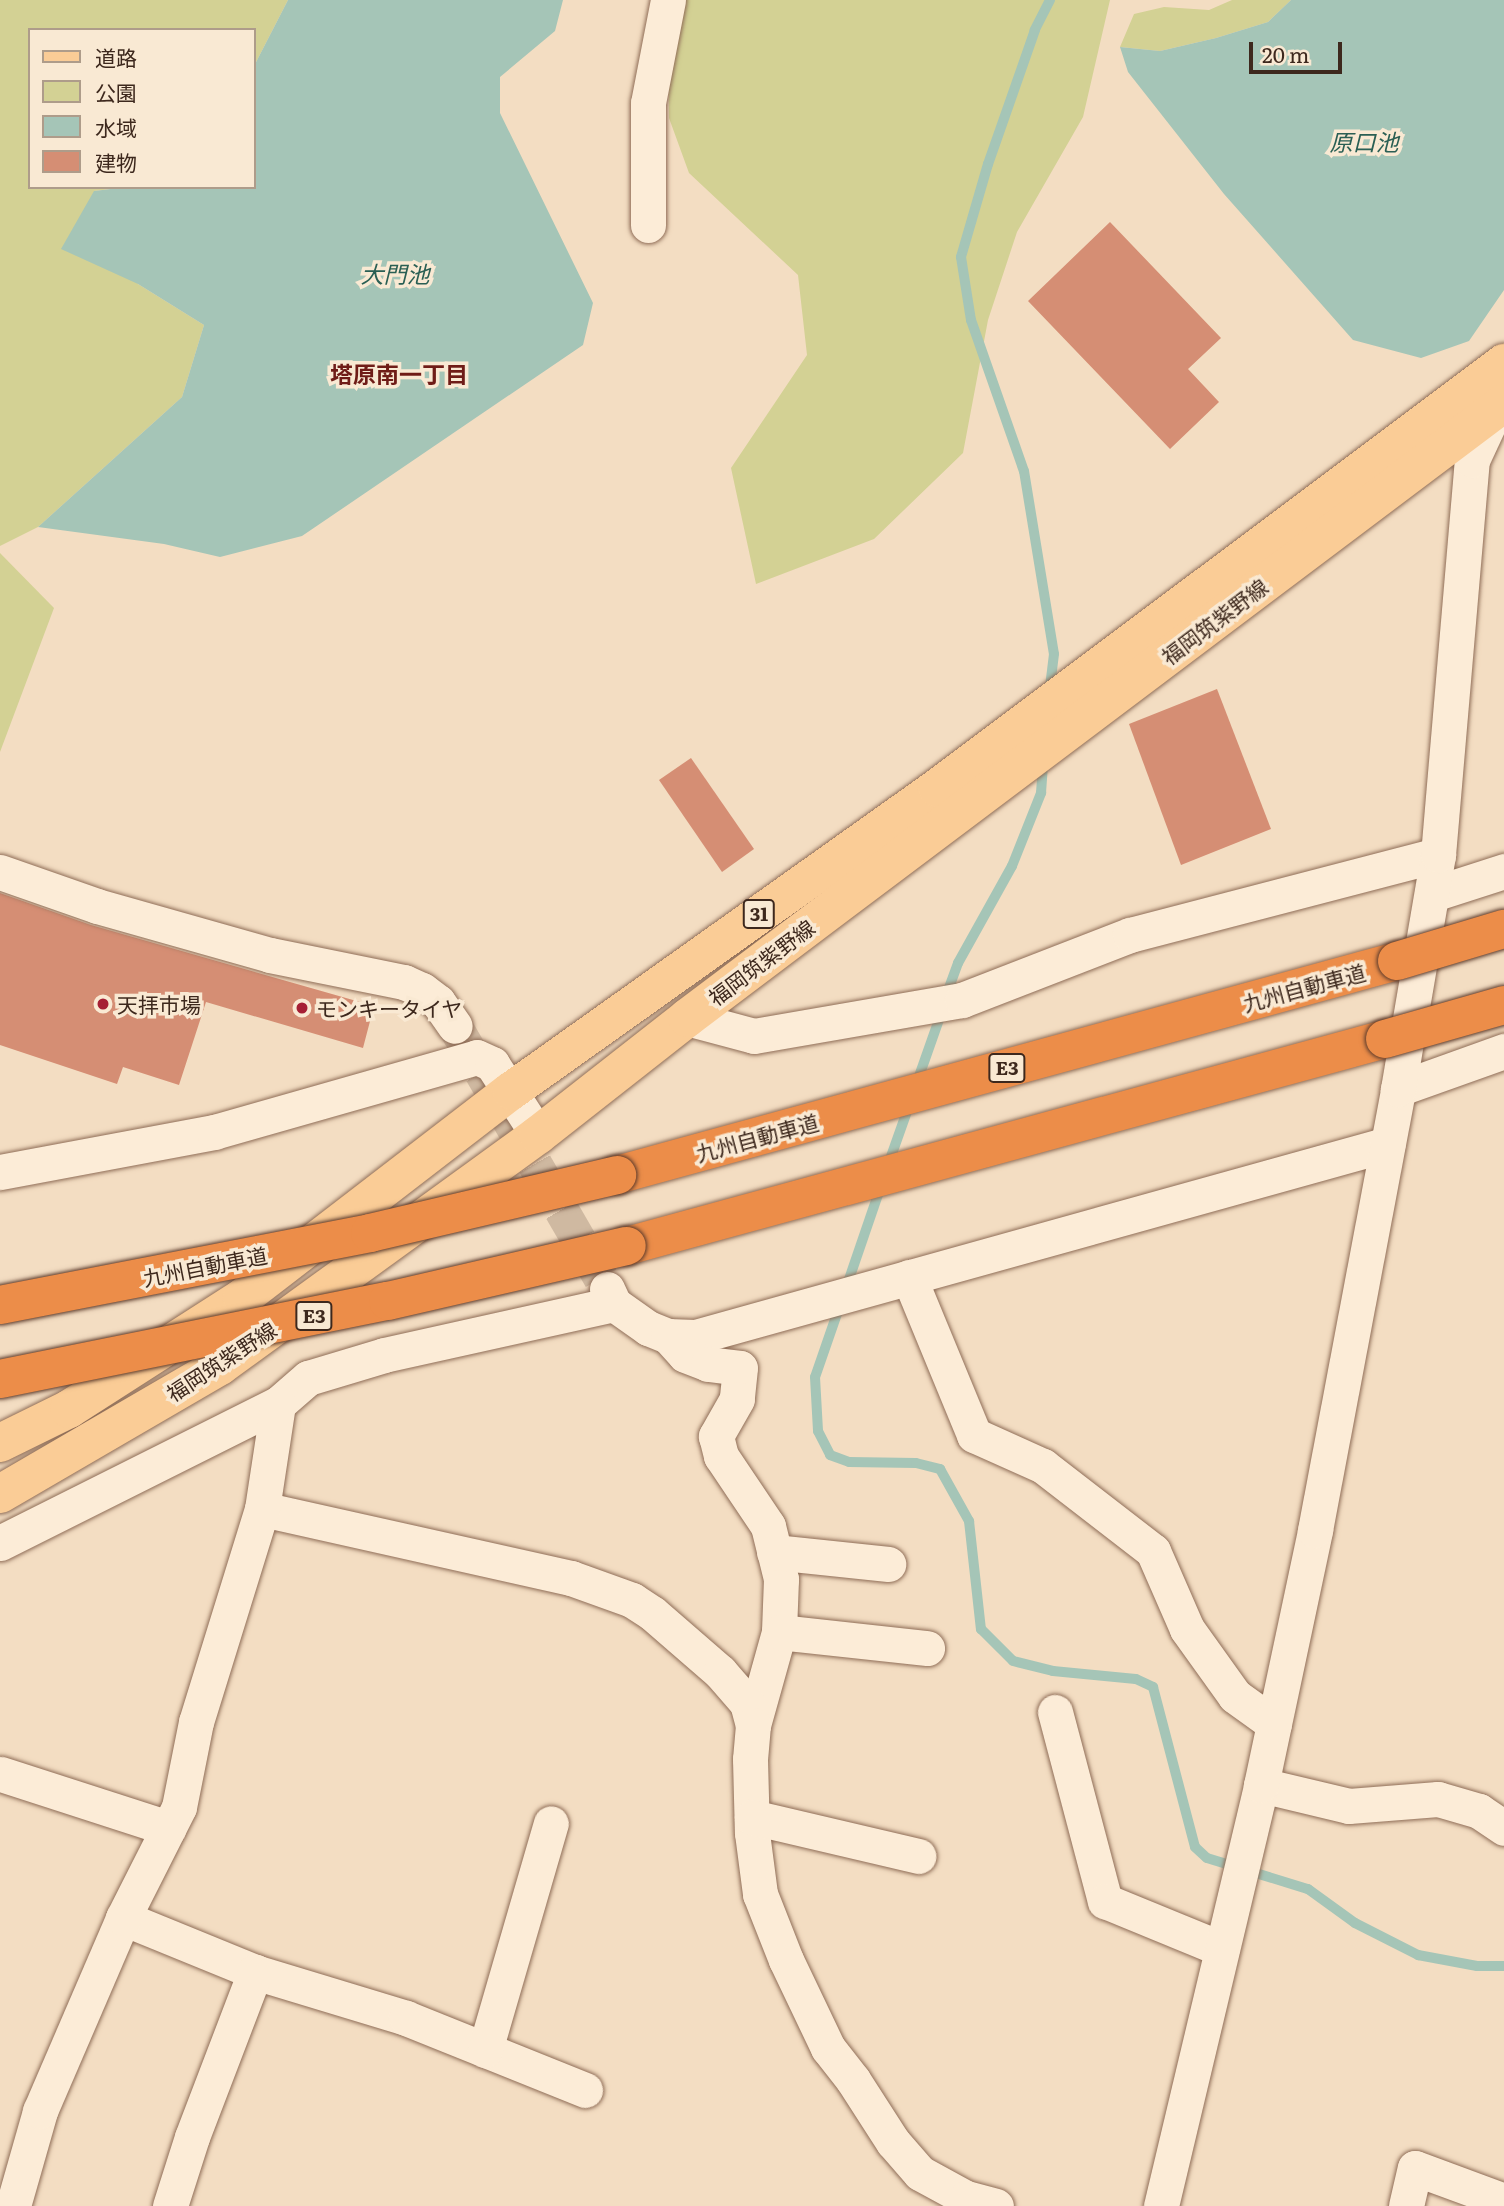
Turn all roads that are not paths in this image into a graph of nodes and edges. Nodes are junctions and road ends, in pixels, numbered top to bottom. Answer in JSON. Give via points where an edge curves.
{"nodes":[{"id":1,"x":668,"y":0,"type":"edge"},
{"id":2,"x":648,"y":225,"type":"dead end"},
{"id":3,"x":1504,"y":363,"type":"edge"},
{"id":4,"x":1501,"y":403,"type":"edge"},
{"id":5,"x":1438,"y":855,"type":"junction"},
{"id":6,"x":1504,"y":870,"type":"edge"},
{"id":7,"x":0,"y":872,"type":"edge"},
{"id":8,"x":1433,"y":894,"type":"junction"},
{"id":9,"x":1504,"y":929,"type":"edge"},
{"id":10,"x":1504,"y":1005,"type":"edge"},
{"id":11,"x":687,"y":1018,"type":"junction"},
{"id":12,"x":455,"y":1027,"type":"tunnel mouth"},
{"id":13,"x":1504,"y":1051,"type":"edge"},
{"id":14,"x":1398,"y":1089,"type":"junction"},
{"id":15,"x":511,"y":1091,"type":"junction"},
{"id":16,"x":538,"y":1135,"type":"junction"},
{"id":17,"x":1388,"y":1144,"type":"junction"},
{"id":18,"x":0,"y":1172,"type":"edge"},
{"id":19,"x":909,"y":1277,"type":"junction"},
{"id":20,"x":0,"y":1306,"type":"edge"},
{"id":21,"x":668,"y":1336,"type":"junction"},
{"id":22,"x":0,"y":1379,"type":"edge"},
{"id":23,"x":278,"y":1404,"type":"junction"},
{"id":24,"x":0,"y":1443,"type":"edge"},
{"id":25,"x":0,"y":1494,"type":"edge"},
{"id":26,"x":262,"y":1509,"type":"junction"},
{"id":27,"x":0,"y":1543,"type":"edge"},
{"id":28,"x":774,"y":1552,"type":"junction"},
{"id":29,"x":888,"y":1564,"type":"dead end"},
{"id":30,"x":779,"y":1632,"type":"junction"},
{"id":31,"x":927,"y":1648,"type":"dead end"},
{"id":32,"x":1055,"y":1712,"type":"dead end"},
{"id":33,"x":1274,"y":1724,"type":"junction"},
{"id":34,"x":753,"y":1725,"type":"junction"},
{"id":35,"x":1,"y":1774,"type":"edge"},
{"id":36,"x":1261,"y":1786,"type":"junction"},
{"id":37,"x":752,"y":1817,"type":"junction"},
{"id":38,"x":551,"y":1823,"type":"dead end"},
{"id":39,"x":168,"y":1828,"type":"junction"},
{"id":40,"x":1504,"y":1828,"type":"edge"},
{"id":41,"x":918,"y":1856,"type":"dead end"},
{"id":42,"x":123,"y":1918,"type":"junction"},
{"id":43,"x":1222,"y":1949,"type":"junction"},
{"id":44,"x":255,"y":1972,"type":"junction"},
{"id":45,"x":485,"y":2050,"type":"junction"},
{"id":46,"x":585,"y":2090,"type":"dead end"},
{"id":47,"x":1504,"y":2201,"type":"edge"},
{"id":48,"x":13,"y":2206,"type":"edge"},
{"id":49,"x":170,"y":2206,"type":"edge"},
{"id":50,"x":996,"y":2206,"type":"edge"},
{"id":51,"x":1161,"y":2206,"type":"edge"},
{"id":52,"x":1406,"y":2206,"type":"edge"}],
"edges":[{"from":1,"to":2,"type":"street","via":[[648,103]]},
{"from":3,"to":15,"type":"main road","name":"福岡筑紫野線","number":"31","via":[[937,788]]},
{"from":4,"to":5,"type":"street","via":[[1472,460]]},
{"from":4,"to":11,"type":"main road","name":"福岡筑紫野線","number":"31"},
{"from":5,"to":8,"type":"street"},
{"from":5,"to":11,"type":"street","via":[[1130,935],[962,1000],[754,1036]]},
{"from":6,"to":8,"type":"street"},
{"from":7,"to":12,"type":"street","via":[[97,906],[270,955],[404,982],[438,1002]]},
{"from":8,"to":14,"type":"street"},
{"from":9,"to":20,"type":"highway","name":"九州自動車道","number":"E3","bridge":true,"via":[[617,1175],[370,1234]]},
{"from":10,"to":22,"type":"highway","number":"E3","bridge":true,"via":[[627,1246],[388,1301]]},
{"from":11,"to":16,"type":"main road","name":"福岡筑紫野線","number":"31"},
{"from":13,"to":14,"type":"street"},
{"from":14,"to":17,"type":"street"},
{"from":15,"to":16,"type":"street"},
{"from":15,"to":18,"type":"street","via":[[492,1063],[477,1057],[214,1132]]},
{"from":15,"to":24,"type":"main road","name":"福岡筑紫野線","number":"31","via":[[242,1298],[69,1409]]},
{"from":16,"to":25,"type":"main road","name":"福岡筑紫野線","number":"31","via":[[220,1366]]},
{"from":17,"to":19,"type":"street"},
{"from":17,"to":33,"type":"street"},
{"from":19,"to":21,"type":"street","via":[[695,1337]]},
{"from":19,"to":33,"type":"street","via":[[974,1435],[1043,1466],[1153,1551],[1187,1629],[1235,1696]]},
{"from":21,"to":23,"type":"street","via":[[648,1328],[611,1296],[308,1378]]},
{"from":21,"to":28,"type":"street","via":[[685,1355],[740,1368],[737,1399],[716,1436],[721,1456],[768,1526]]},
{"from":23,"to":26,"type":"street"},
{"from":23,"to":27,"type":"street"},
{"from":26,"to":34,"type":"street","via":[[570,1578],[632,1601],[720,1672],[747,1703]]},
{"from":26,"to":39,"type":"street","via":[[196,1722],[179,1807]]},
{"from":28,"to":29,"type":"street"},
{"from":28,"to":30,"type":"street","via":[[781,1579]]},
{"from":30,"to":31,"type":"street"},
{"from":30,"to":34,"type":"street"},
{"from":32,"to":43,"type":"street","via":[[1105,1901]]},
{"from":33,"to":36,"type":"street"},
{"from":34,"to":37,"type":"street"},
{"from":35,"to":39,"type":"street"},
{"from":36,"to":40,"type":"street","via":[[1349,1807],[1438,1799],[1479,1811]]},
{"from":36,"to":43,"type":"street"},
{"from":37,"to":41,"type":"street"},
{"from":37,"to":50,"type":"street","via":[[760,1894],[828,2048],[920,2173],[967,2198]]},
{"from":38,"to":45,"type":"street"},
{"from":39,"to":42,"type":"street"},
{"from":42,"to":44,"type":"street"},
{"from":42,"to":48,"type":"street","via":[[40,2111]]},
{"from":43,"to":51,"type":"street"},
{"from":44,"to":45,"type":"street","via":[[406,2018]]},
{"from":44,"to":49,"type":"street"},
{"from":45,"to":46,"type":"street"},
{"from":47,"to":52,"type":"street","via":[[1415,2168]]}]}
